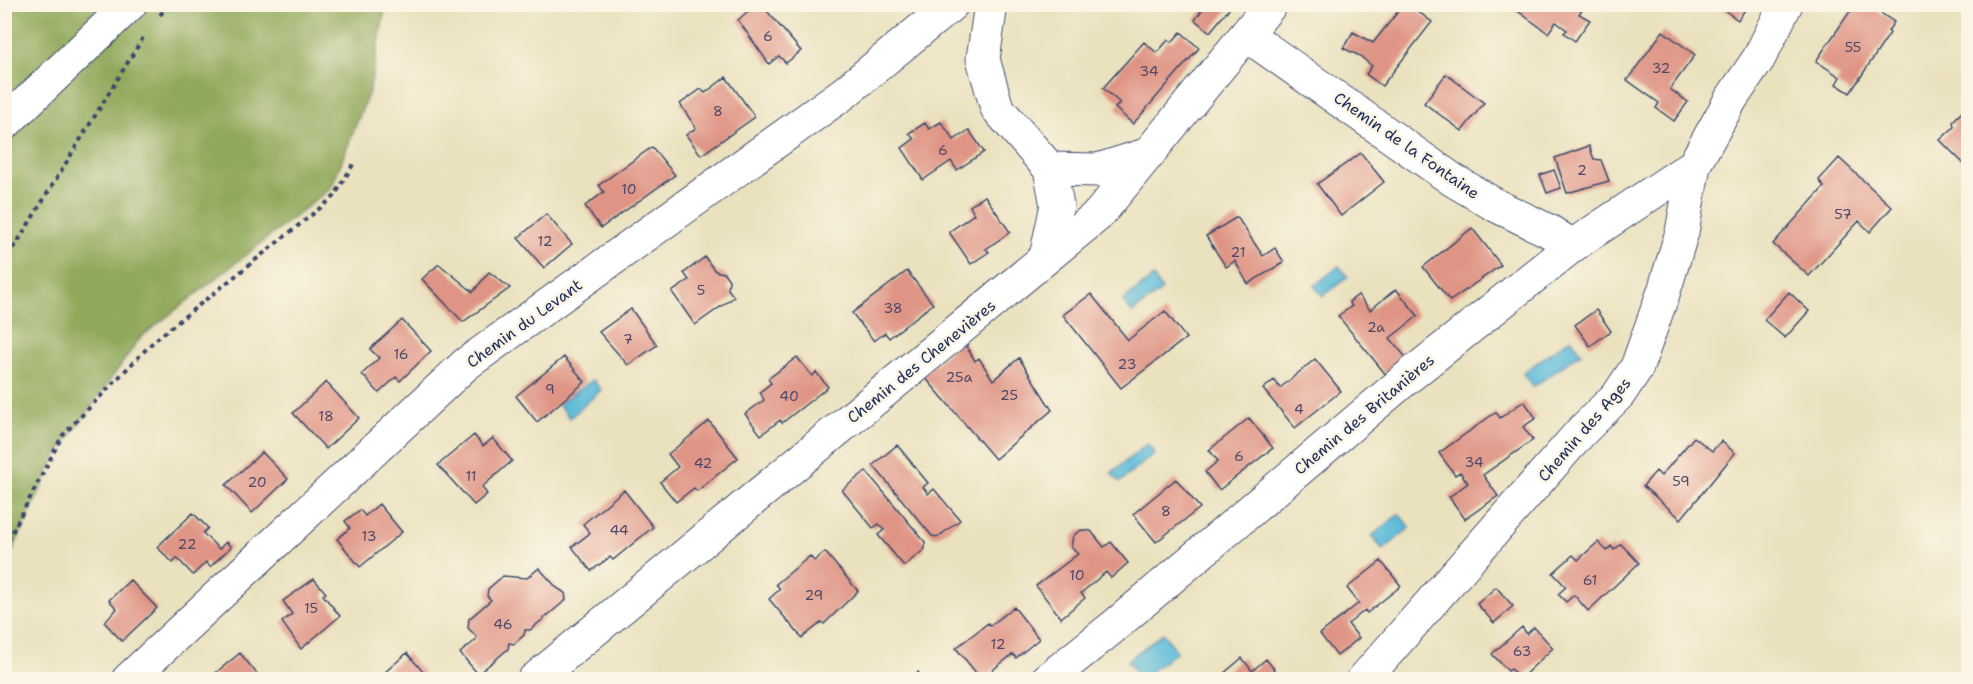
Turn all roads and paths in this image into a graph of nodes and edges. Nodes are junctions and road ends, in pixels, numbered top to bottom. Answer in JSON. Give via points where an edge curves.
{"nodes":[{"id":1,"x":169,"y":4,"type":"edge"},
{"id":2,"x":952,"y":4,"type":"edge"},
{"id":3,"x":991,"y":4,"type":"edge"},
{"id":4,"x":1271,"y":4,"type":"edge"},
{"id":5,"x":1786,"y":4,"type":"edge"},
{"id":6,"x":145,"y":18,"type":"edge"},
{"id":7,"x":1248,"y":36,"type":"junction"},
{"id":8,"x":4,"y":124,"type":"edge"},
{"id":9,"x":1149,"y":154,"type":"junction"},
{"id":10,"x":355,"y":161,"type":"dead end"},
{"id":11,"x":1694,"y":165,"type":"junction"},
{"id":12,"x":1050,"y":169,"type":"junction"},
{"id":13,"x":1572,"y":246,"type":"junction"},
{"id":14,"x":1046,"y":257,"type":"junction"},
{"id":15,"x":4,"y":264,"type":"edge"},
{"id":16,"x":4,"y":548,"type":"edge"},
{"id":17,"x":128,"y":680,"type":"edge"},
{"id":18,"x":534,"y":680,"type":"edge"},
{"id":19,"x":1047,"y":680,"type":"edge"},
{"id":20,"x":1363,"y":680,"type":"edge"}],
"edges":[{"from":1,"to":6,"type":"path"},
{"from":2,"to":17,"type":"street","name":"Chemin du Levant","via":[[844,93],[466,364]]},
{"from":3,"to":12,"type":"street","via":[[983,59],[997,108]]},
{"from":4,"to":7,"type":"street","name":"Chemin des Chenevières"},
{"from":5,"to":11,"type":"street","name":"Chemin des Ages","via":[[1759,58]]},
{"from":6,"to":8,"type":"street"},
{"from":6,"to":15,"type":"path"},
{"from":7,"to":9,"type":"street","name":"Chemin des Chenevières"},
{"from":7,"to":13,"type":"street","name":"Chemin de la Fontaine","via":[[1453,180]]},
{"from":9,"to":12,"type":"street","via":[[1098,170]]},
{"from":9,"to":14,"type":"street","name":"Chemin des Chenevières","via":[[1099,214]]},
{"from":10,"to":16,"type":"path","via":[[334,197],[154,341],[62,436]]},
{"from":11,"to":13,"type":"street","name":"Chemin des Britanières"},
{"from":11,"to":20,"type":"street","name":"Chemin des Ages","via":[[1682,232],[1665,291],[1631,376]]},
{"from":12,"to":14,"type":"street","via":[[1057,205]]},
{"from":13,"to":19,"type":"street","name":"Chemin des Britanières","via":[[1408,377]]},
{"from":14,"to":18,"type":"street","name":"Chemin des Chenevières"}]}
